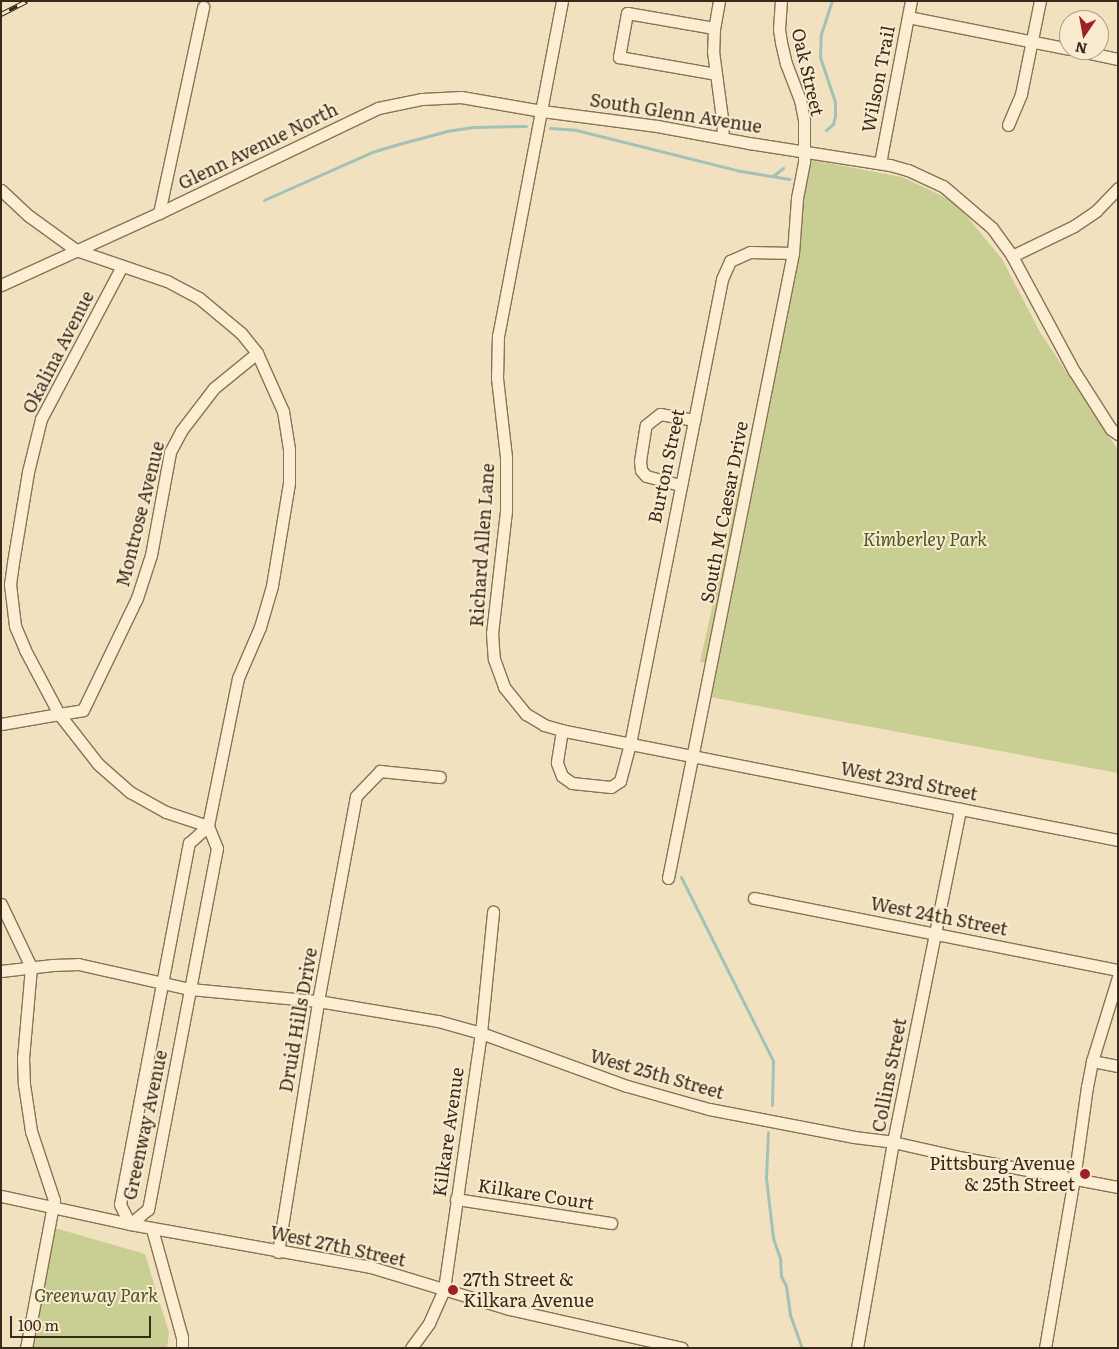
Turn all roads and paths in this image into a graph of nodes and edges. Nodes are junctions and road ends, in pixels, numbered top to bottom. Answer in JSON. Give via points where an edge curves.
{"nodes":[{"id":1,"x":562,"y":1,"type":"edge"},
{"id":2,"x":719,"y":1,"type":"edge"},
{"id":3,"x":781,"y":1,"type":"edge"},
{"id":4,"x":911,"y":1,"type":"edge"},
{"id":5,"x":1040,"y":1,"type":"edge"},
{"id":6,"x":203,"y":7,"type":"dead end"},
{"id":7,"x":908,"y":16,"type":"junction"},
{"id":8,"x":714,"y":28,"type":"junction"},
{"id":9,"x":1032,"y":41,"type":"junction"},
{"id":10,"x":1059,"y":46,"type":"edge"},
{"id":11,"x":716,"y":74,"type":"junction"},
{"id":12,"x":542,"y":111,"type":"junction"},
{"id":13,"x":1008,"y":125,"type":"dead end"},
{"id":14,"x":722,"y":138,"type":"junction"},
{"id":15,"x":803,"y":151,"type":"junction"},
{"id":16,"x":880,"y":163,"type":"junction"},
{"id":17,"x":1118,"y":188,"type":"edge"},
{"id":18,"x":1,"y":190,"type":"edge"},
{"id":19,"x":159,"y":213,"type":"junction"},
{"id":20,"x":76,"y":250,"type":"junction"},
{"id":21,"x":793,"y":253,"type":"junction"},
{"id":22,"x":1012,"y":256,"type":"junction"},
{"id":23,"x":122,"y":266,"type":"junction"},
{"id":24,"x":1,"y":285,"type":"edge"},
{"id":25,"x":258,"y":353,"type":"junction"},
{"id":26,"x":694,"y":420,"type":"junction"},
{"id":27,"x":1118,"y":434,"type":"edge"},
{"id":28,"x":680,"y":485,"type":"junction"},
{"id":29,"x":59,"y":714,"type":"junction"},
{"id":30,"x":1,"y":724,"type":"edge"},
{"id":31,"x":562,"y":730,"type":"junction"},
{"id":32,"x":630,"y":744,"type":"junction"},
{"id":33,"x":693,"y":756,"type":"junction"},
{"id":34,"x":440,"y":777,"type":"dead end"},
{"id":35,"x":960,"y":809,"type":"junction"},
{"id":36,"x":208,"y":826,"type":"junction"},
{"id":37,"x":1118,"y":840,"type":"edge"},
{"id":38,"x":668,"y":878,"type":"dead end"},
{"id":39,"x":754,"y":898,"type":"dead end"},
{"id":40,"x":1,"y":904,"type":"edge"},
{"id":41,"x":492,"y":912,"type":"dead end"},
{"id":42,"x":935,"y":932,"type":"junction"},
{"id":43,"x":31,"y":967,"type":"junction"},
{"id":44,"x":1118,"y":970,"type":"edge"},
{"id":45,"x":1,"y":971,"type":"edge"},
{"id":46,"x":1118,"y":977,"type":"edge"},
{"id":47,"x":162,"y":983,"type":"junction"},
{"id":48,"x":190,"y":989,"type":"junction"},
{"id":49,"x":318,"y":1002,"type":"junction"},
{"id":50,"x":481,"y":1033,"type":"junction"},
{"id":51,"x":1092,"y":1061,"type":"junction"},
{"id":52,"x":1118,"y":1066,"type":"edge"},
{"id":53,"x":893,"y":1142,"type":"junction"},
{"id":54,"x":1074,"y":1179,"type":"junction"},
{"id":55,"x":1118,"y":1187,"type":"edge"},
{"id":56,"x":1,"y":1196,"type":"edge"},
{"id":57,"x":456,"y":1199,"type":"junction"},
{"id":58,"x":54,"y":1206,"type":"junction"},
{"id":59,"x":611,"y":1223,"type":"dead end"},
{"id":60,"x":130,"y":1224,"type":"junction"},
{"id":61,"x":152,"y":1228,"type":"junction"},
{"id":62,"x":278,"y":1252,"type":"junction"},
{"id":63,"x":444,"y":1289,"type":"junction"},
{"id":64,"x":26,"y":1348,"type":"edge"},
{"id":65,"x":182,"y":1348,"type":"edge"},
{"id":66,"x":411,"y":1348,"type":"edge"},
{"id":67,"x":682,"y":1348,"type":"edge"},
{"id":68,"x":857,"y":1348,"type":"edge"},
{"id":69,"x":1045,"y":1348,"type":"edge"}],
"edges":[{"from":1,"to":12,"type":"street","name":"Richard Allen Lane"},
{"from":2,"to":8,"type":"street"},
{"from":3,"to":15,"type":"street","name":"Oak Street","via":[[781,42],[802,110]]},
{"from":4,"to":7,"type":"street","name":"Wilson Trail"},
{"from":5,"to":9,"type":"street"},
{"from":6,"to":19,"type":"street"},
{"from":7,"to":9,"type":"street"},
{"from":7,"to":16,"type":"street","name":"Wilson Trail"},
{"from":8,"to":11,"type":"street"},
{"from":8,"to":11,"type":"street","via":[[627,13],[619,57]]},
{"from":9,"to":10,"type":"street"},
{"from":9,"to":13,"type":"street","via":[[1021,94]]},
{"from":11,"to":14,"type":"street"},
{"from":12,"to":14,"type":"street","name":"South Glenn Avenue"},
{"from":12,"to":19,"type":"street","name":"Glenn Avenue North","via":[[461,97],[430,98],[378,108]]},
{"from":12,"to":31,"type":"street","name":"Richard Allen Lane","via":[[498,335],[497,378],[506,457],[506,511],[492,633],[494,659],[504,687],[526,714],[544,725]]},
{"from":14,"to":15,"type":"street","name":"South Glenn Avenue"},
{"from":15,"to":16,"type":"street","name":"South Glenn Avenue"},
{"from":15,"to":21,"type":"street","name":"South M Caesar Drive"},
{"from":16,"to":22,"type":"street","name":"South Glenn Avenue","via":[[908,170],[943,186],[992,228]]},
{"from":17,"to":22,"type":"street","via":[[1096,211],[1074,226]]},
{"from":18,"to":20,"type":"street","via":[[28,216]]},
{"from":19,"to":20,"type":"street","name":"Glenn Avenue North"},
{"from":20,"to":23,"type":"street"},
{"from":20,"to":24,"type":"street","name":"Glenn Avenue North"},
{"from":21,"to":26,"type":"street","name":"Burton Street","via":[[750,252],[730,261],[722,278]]},
{"from":21,"to":33,"type":"street","name":"South M Caesar Drive"},
{"from":22,"to":27,"type":"street","name":"South Glenn Avenue","via":[[1074,370],[1111,429]]},
{"from":23,"to":25,"type":"street","via":[[167,281],[200,298],[241,333]]},
{"from":23,"to":29,"type":"street","name":"Okalina Avenue","via":[[41,419],[12,563],[10,584],[15,626],[24,650]]},
{"from":25,"to":29,"type":"street","name":"Montrose Avenue","via":[[214,388],[181,431],[170,452],[151,555],[137,598],[83,710]]},
{"from":25,"to":36,"type":"street","via":[[283,411],[289,449],[289,483],[272,586],[260,627],[238,678]]},
{"from":26,"to":28,"type":"street","name":"Burton Street"},
{"from":26,"to":28,"type":"street","via":[[660,414],[646,425],[641,470],[646,476]]},
{"from":28,"to":32,"type":"street","name":"Burton Street"},
{"from":29,"to":30,"type":"street"},
{"from":29,"to":36,"type":"street","name":"Okalina Avenue","via":[[98,764],[130,792],[166,812]]},
{"from":31,"to":32,"type":"street","name":"Richard Allen Lane"},
{"from":31,"to":32,"type":"street","name":"Burton Street","via":[[557,763],[562,776],[572,783],[611,788],[620,781]]},
{"from":32,"to":33,"type":"street","name":"Richard Allen Lane"},
{"from":33,"to":35,"type":"street","name":"West 23rd Street"},
{"from":33,"to":38,"type":"street","name":"South M Caesar Drive"},
{"from":34,"to":49,"type":"street","name":"Druid Hills Drive","via":[[380,771],[356,796]]},
{"from":35,"to":37,"type":"street","name":"West 23rd Street"},
{"from":35,"to":42,"type":"street","name":"Collins Street"},
{"from":36,"to":47,"type":"street","name":"Greenway Avenue","via":[[189,843]]},
{"from":36,"to":48,"type":"street","name":"Greenway Avenue","via":[[217,848]]},
{"from":39,"to":42,"type":"street","name":"West 24th Street"},
{"from":40,"to":43,"type":"street"},
{"from":41,"to":50,"type":"street","name":"Kilkare Avenue"},
{"from":42,"to":44,"type":"street","name":"West 24th Street"},
{"from":42,"to":53,"type":"street","name":"Collins Street"},
{"from":43,"to":45,"type":"street","name":"West 25th Street"},
{"from":43,"to":47,"type":"street","name":"West 25th Street","via":[[78,964]]},
{"from":43,"to":58,"type":"street","via":[[23,1058],[24,1084],[31,1131]]},
{"from":46,"to":51,"type":"street"},
{"from":47,"to":48,"type":"street","name":"West 25th Street"},
{"from":47,"to":60,"type":"street","name":"Greenway Avenue","via":[[120,1204]]},
{"from":48,"to":49,"type":"street","name":"West 25th Street"},
{"from":48,"to":60,"type":"street","name":"Greenway Avenue","via":[[148,1209]]},
{"from":49,"to":50,"type":"street","name":"West 25th Street","via":[[438,1020]]},
{"from":49,"to":62,"type":"street","name":"Druid Hills Drive"},
{"from":50,"to":53,"type":"street","name":"West 25th Street","via":[[627,1086],[700,1106]]},
{"from":50,"to":57,"type":"street","name":"Kilkare Avenue"},
{"from":51,"to":52,"type":"street"},
{"from":51,"to":54,"type":"street"},
{"from":53,"to":54,"type":"street","name":"West 25th Street"},
{"from":53,"to":68,"type":"street","name":"Collins Street"},
{"from":54,"to":55,"type":"street","name":"West 25th Street"},
{"from":54,"to":69,"type":"street"},
{"from":56,"to":58,"type":"street","name":"West 27th Street"},
{"from":57,"to":59,"type":"street","name":"Kilkare Court"},
{"from":57,"to":63,"type":"street","name":"Kilkare Avenue"},
{"from":58,"to":60,"type":"street","name":"West 27th Street"},
{"from":58,"to":64,"type":"street"},
{"from":60,"to":61,"type":"street","name":"West 27th Street"},
{"from":61,"to":62,"type":"street","name":"West 27th Street"},
{"from":61,"to":65,"type":"street","via":[[182,1337]]},
{"from":62,"to":63,"type":"street","name":"West 27th Street","via":[[371,1268]]},
{"from":63,"to":66,"type":"street","name":"Kilkare Avenue","via":[[430,1323]]},
{"from":63,"to":67,"type":"street","name":"West 27th Street","via":[[509,1309]]}]}
